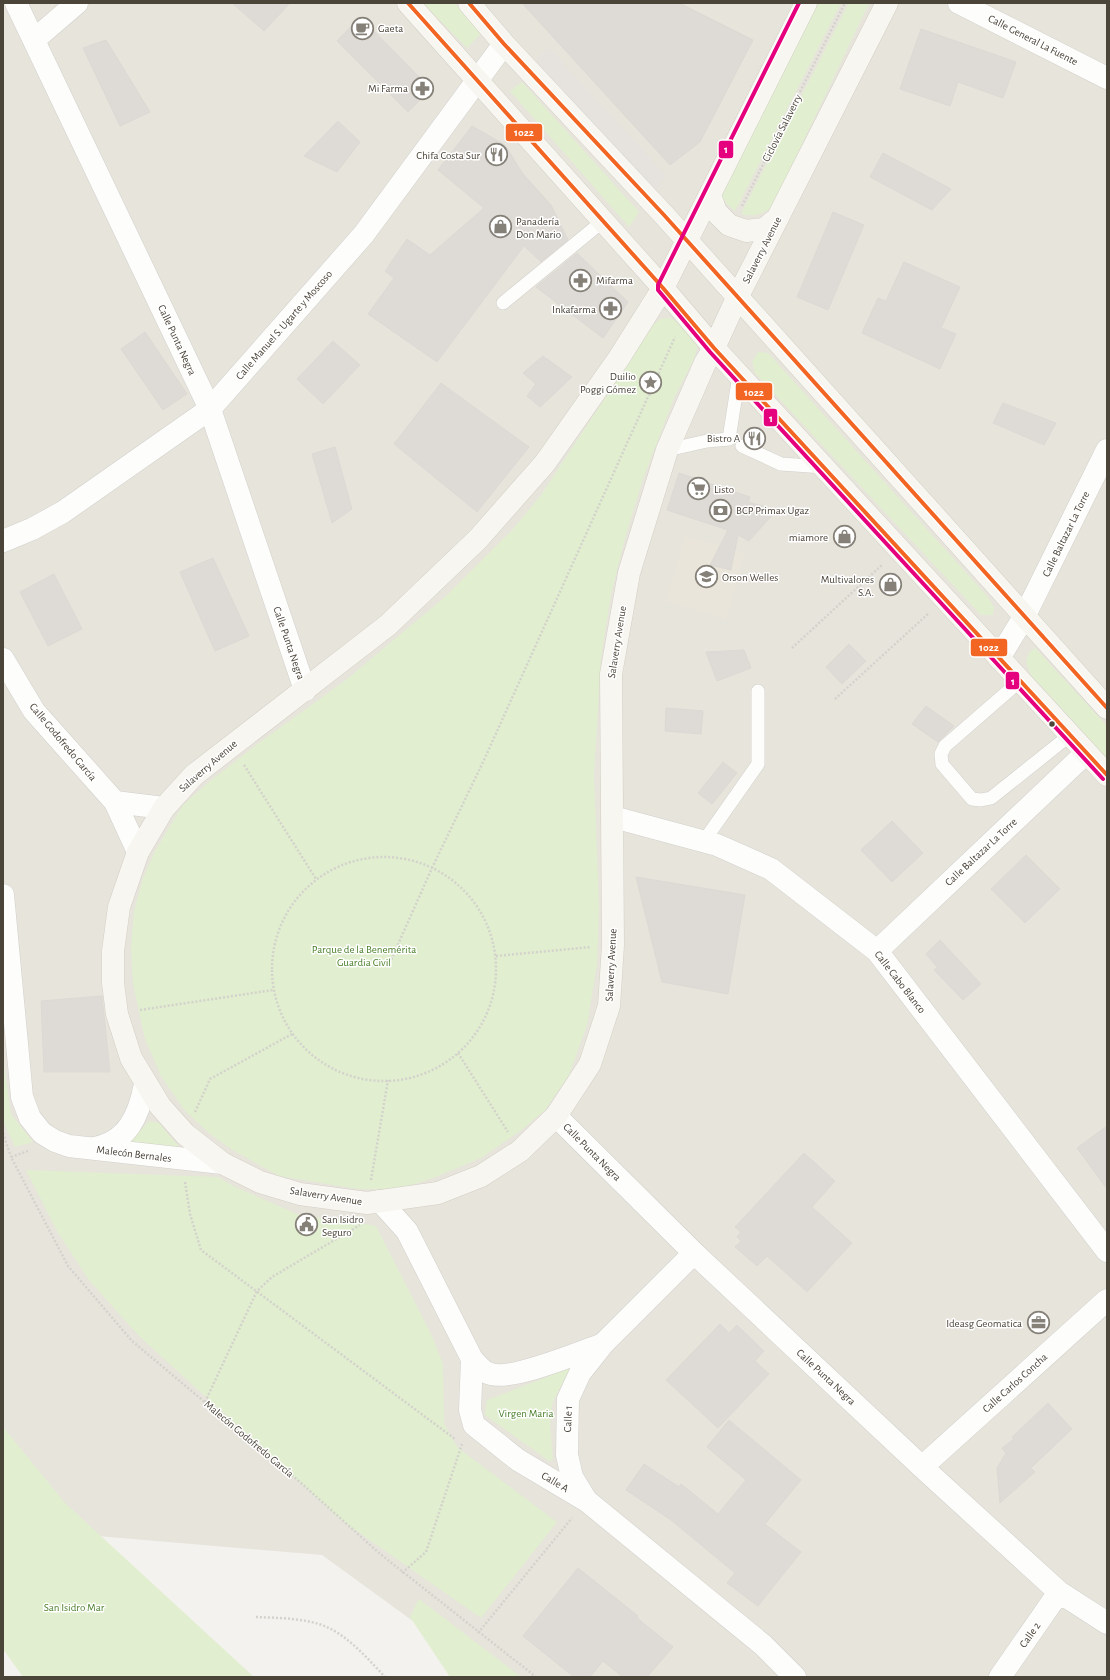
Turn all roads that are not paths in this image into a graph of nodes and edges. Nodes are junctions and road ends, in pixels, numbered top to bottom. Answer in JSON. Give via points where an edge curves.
{"nodes":[{"id":1,"x":16,"y":3,"type":"edge"},
{"id":2,"x":77,"y":3,"type":"edge"},
{"id":3,"x":408,"y":3,"type":"edge"},
{"id":4,"x":469,"y":3,"type":"edge"},
{"id":5,"x":806,"y":3,"type":"edge"},
{"id":6,"x":887,"y":3,"type":"edge"},
{"id":7,"x":959,"y":3,"type":"edge"},
{"id":8,"x":34,"y":40,"type":"junction"},
{"id":9,"x":504,"y":44,"type":"junction"},
{"id":10,"x":1107,"y":78,"type":"edge"},
{"id":11,"x":477,"y":80,"type":"junction"},
{"id":12,"x":710,"y":195,"type":"junction"},
{"id":13,"x":778,"y":218,"type":"junction"},
{"id":14,"x":603,"y":221,"type":"junction"},
{"id":15,"x":687,"y":241,"type":"junction"},
{"id":16,"x":663,"y":288,"type":"junction"},
{"id":17,"x":737,"y":298,"type":"junction"},
{"id":18,"x":503,"y":303,"type":"dead end"},
{"id":19,"x":714,"y":348,"type":"junction"},
{"id":20,"x":739,"y":375,"type":"junction"},
{"id":21,"x":210,"y":409,"type":"junction"},
{"id":22,"x":742,"y":446,"type":"dead end"},
{"id":23,"x":667,"y":450,"type":"junction"},
{"id":24,"x":1107,"y":450,"type":"edge"},
{"id":25,"x":824,"y":467,"type":"junction"},
{"id":26,"x":3,"y":540,"type":"edge"},
{"id":27,"x":1024,"y":617,"type":"junction"},
{"id":28,"x":999,"y":658,"type":"junction"},
{"id":29,"x":3,"y":659,"type":"edge"},
{"id":30,"x":1020,"y":681,"type":"junction"},
{"id":31,"x":305,"y":690,"type":"junction"},
{"id":32,"x":758,"y":691,"type":"dead end"},
{"id":33,"x":1107,"y":708,"type":"edge"},
{"id":34,"x":1070,"y":735,"type":"junction"},
{"id":35,"x":1086,"y":753,"type":"junction"},
{"id":36,"x":1107,"y":775,"type":"edge"},
{"id":37,"x":115,"y":802,"type":"junction"},
{"id":38,"x":164,"y":808,"type":"junction"},
{"id":39,"x":613,"y":817,"type":"junction"},
{"id":40,"x":704,"y":841,"type":"junction"},
{"id":41,"x":138,"y":852,"type":"junction"},
{"id":42,"x":3,"y":895,"type":"edge"},
{"id":43,"x":877,"y":951,"type":"junction"},
{"id":44,"x":145,"y":1084,"type":"junction"},
{"id":45,"x":556,"y":1116,"type":"junction"},
{"id":46,"x":90,"y":1148,"type":"junction"},
{"id":47,"x":222,"y":1163,"type":"junction"},
{"id":48,"x":404,"y":1199,"type":"junction"},
{"id":49,"x":374,"y":1202,"type":"junction"},
{"id":50,"x":407,"y":1231,"type":"junction"},
{"id":51,"x":1107,"y":1251,"type":"edge"},
{"id":52,"x":694,"y":1253,"type":"junction"},
{"id":53,"x":1107,"y":1300,"type":"edge"},
{"id":54,"x":603,"y":1344,"type":"junction"},
{"id":55,"x":472,"y":1359,"type":"junction"},
{"id":56,"x":922,"y":1467,"type":"junction"},
{"id":57,"x":587,"y":1501,"type":"junction"},
{"id":58,"x":1059,"y":1592,"type":"junction"},
{"id":59,"x":1107,"y":1623,"type":"edge"},
{"id":60,"x":795,"y":1677,"type":"edge"},
{"id":61,"x":1000,"y":1677,"type":"edge"}],
"edges":[{"from":1,"to":8,"type":"street","name":"Calle Punta Negra"},
{"from":2,"to":8,"type":"street"},
{"from":3,"to":11,"type":"main road"},
{"from":4,"to":9,"type":"main road"},
{"from":5,"to":12,"type":"main road","name":"Salaverry Avenue"},
{"from":6,"to":13,"type":"main road","name":"Salaverry Avenue"},
{"from":7,"to":10,"type":"street","name":"Calle General La Fuente"},
{"from":8,"to":21,"type":"street","name":"Calle Punta Negra"},
{"from":9,"to":11,"type":"street","name":"Calle Manuel S. Ugarte y Moscoso"},
{"from":9,"to":15,"type":"main road"},
{"from":11,"to":14,"type":"main road"},
{"from":11,"to":21,"type":"street","name":"Calle Manuel S. Ugarte y Moscoso","via":[[364,234]]},
{"from":12,"to":13,"type":"main road","via":[[716,212],[729,225],[746,231],[764,229]]},
{"from":12,"to":15,"type":"main road","name":"Salaverry Avenue"},
{"from":13,"to":17,"type":"main road","name":"Salaverry Avenue"},
{"from":14,"to":16,"type":"main road"},
{"from":14,"to":18,"type":"lane"},
{"from":15,"to":16,"type":"main road","name":"Salaverry Avenue"},
{"from":15,"to":17,"type":"main road"},
{"from":16,"to":19,"type":"main road"},
{"from":16,"to":31,"type":"main road","name":"Salaverry Avenue","via":[[619,358],[545,463],[478,539],[388,625]]},
{"from":17,"to":19,"type":"main road","name":"Salaverry Avenue"},
{"from":17,"to":27,"type":"main road"},
{"from":19,"to":20,"type":"main road"},
{"from":19,"to":23,"type":"main road","name":"Salaverry Avenue"},
{"from":20,"to":23,"type":"lane","via":[[729,439]]},
{"from":20,"to":25,"type":"main road"},
{"from":21,"to":26,"type":"street","name":"Calle Manuel S. Ugarte y Moscoso","via":[[63,512],[32,529]]},
{"from":21,"to":31,"type":"street","name":"Calle Punta Negra"},
{"from":22,"to":25,"type":"lane","via":[[781,464]]},
{"from":23,"to":39,"type":"main road","name":"Salaverry Avenue","via":[[629,573],[611,674],[610,796]]},
{"from":24,"to":27,"type":"street","name":"Calle Baltazar La Torre"},
{"from":25,"to":28,"type":"main road"},
{"from":27,"to":28,"type":"street","name":"Calle Baltazar La Torre"},
{"from":27,"to":33,"type":"main road"},
{"from":28,"to":30,"type":"main road"},
{"from":29,"to":37,"type":"street","name":"Calle Godofredo García","via":[[34,710]]},
{"from":30,"to":34,"type":"main road"},
{"from":30,"to":34,"type":"lane","via":[[945,746],[941,754],[942,764],[972,799],[991,798]]},
{"from":31,"to":38,"type":"main road","name":"Salaverry Avenue","via":[[194,775]]},
{"from":32,"to":40,"type":"lane","via":[[758,764]]},
{"from":34,"to":35,"type":"main road"},
{"from":35,"to":36,"type":"main road"},
{"from":35,"to":43,"type":"street","name":"Calle Baltazar La Torre"},
{"from":37,"to":38,"type":"street"},
{"from":37,"to":41,"type":"street","name":"Calle Godofredo García"},
{"from":38,"to":41,"type":"main road","name":"Salaverry Avenue"},
{"from":39,"to":40,"type":"street","name":"Calle Cabo Blanco"},
{"from":39,"to":45,"type":"main road","name":"Salaverry Avenue","via":[[613,945],[609,1006],[590,1064]]},
{"from":40,"to":43,"type":"street","name":"Calle Cabo Blanco","via":[[771,869]]},
{"from":41,"to":44,"type":"main road","name":"Salaverry Avenue","via":[[121,901],[115,930],[113,982],[117,1014],[131,1058]]},
{"from":42,"to":46,"type":"street","via":[[22,1097],[26,1109],[36,1126],[48,1137],[75,1148]]},
{"from":43,"to":51,"type":"street","name":"Calle Cabo Blanco"},
{"from":44,"to":46,"type":"street","name":"Malecón Bernales","via":[[138,1112],[126,1132],[106,1145]]},
{"from":44,"to":47,"type":"main road","name":"Salaverry Avenue","via":[[160,1106],[185,1134]]},
{"from":45,"to":48,"type":"main road","name":"Salaverry Avenue","via":[[520,1151],[481,1176],[438,1193]]},
{"from":45,"to":52,"type":"street","name":"Calle Punta Negra"},
{"from":46,"to":47,"type":"street","name":"Malecón Bernales"},
{"from":47,"to":49,"type":"main road","name":"Salaverry Avenue","via":[[260,1182],[300,1194]]},
{"from":48,"to":49,"type":"main road","name":"Salaverry Avenue"},
{"from":48,"to":50,"type":"street","name":"Calle A"},
{"from":49,"to":50,"type":"street","name":"Calle A"},
{"from":50,"to":55,"type":"street","name":"Calle A"},
{"from":52,"to":54,"type":"street","name":"Calle 1"},
{"from":52,"to":56,"type":"street","name":"Calle Punta Negra"},
{"from":53,"to":56,"type":"street","name":"Calle Carlos Concha"},
{"from":54,"to":55,"type":"street","name":"Calle 1","via":[[537,1367],[504,1375],[488,1374]]},
{"from":54,"to":57,"type":"street","name":"Calle 1","via":[[580,1373],[568,1399],[567,1455],[572,1476]]},
{"from":55,"to":57,"type":"street","name":"Calle A","via":[[470,1410],[474,1425],[518,1460]]},
{"from":56,"to":58,"type":"street","name":"Calle Punta Negra"},
{"from":57,"to":60,"type":"street","name":"Calle A","via":[[763,1646]]},
{"from":58,"to":59,"type":"street","name":"Calle Punta Negra"},
{"from":58,"to":61,"type":"street","name":"Calle 2"}]}
